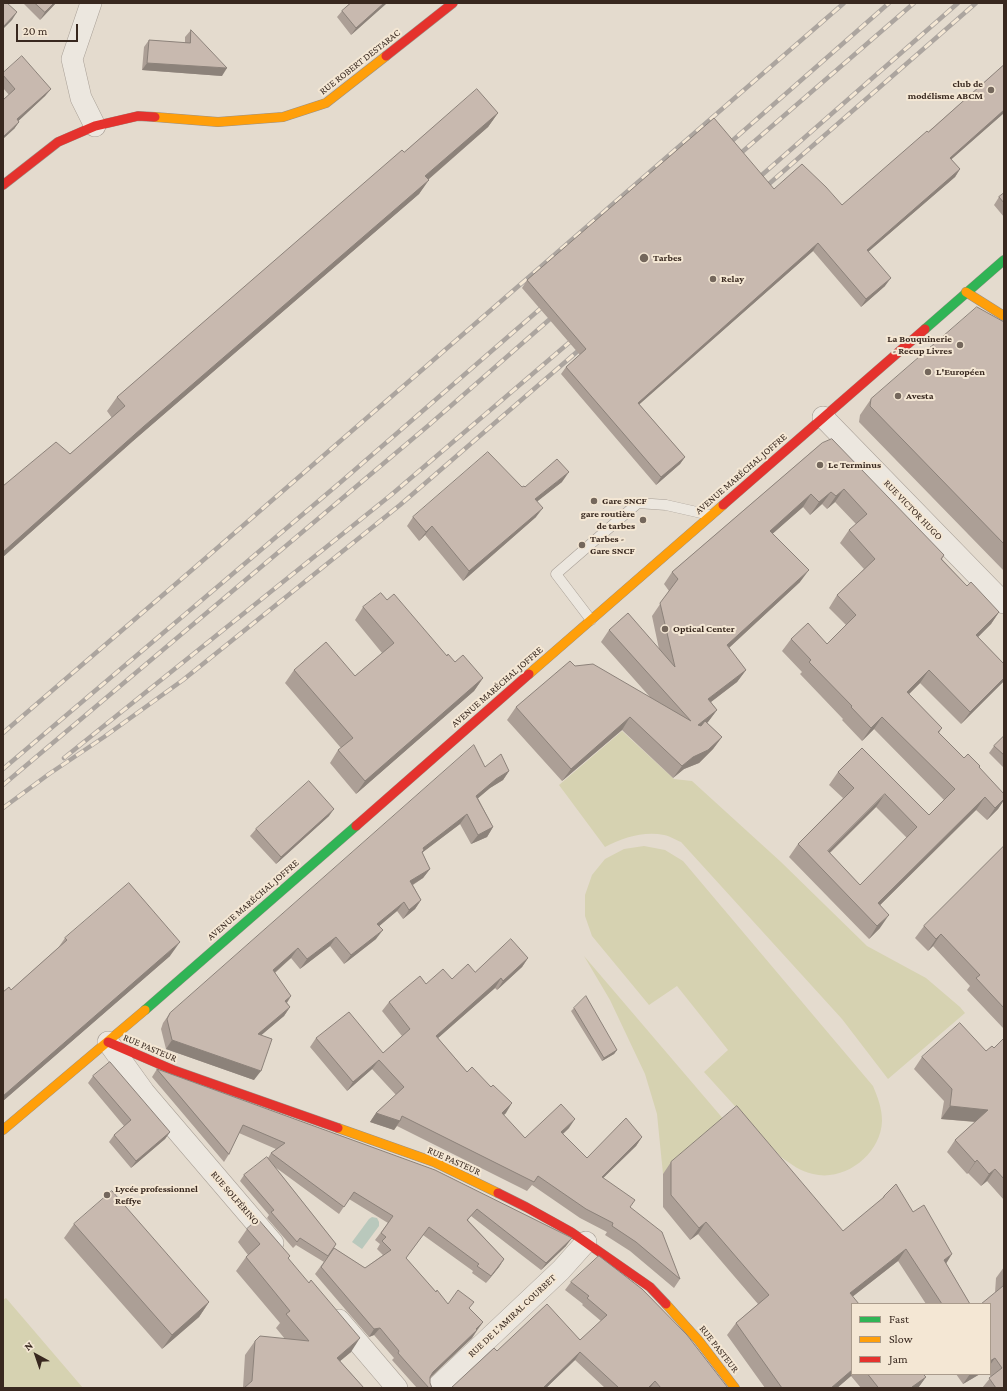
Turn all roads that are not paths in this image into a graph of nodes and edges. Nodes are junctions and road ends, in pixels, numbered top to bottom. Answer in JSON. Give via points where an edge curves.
{"nodes":[{"id":1,"x":91,"y":3,"type":"edge"},
{"id":2,"x":453,"y":3,"type":"edge"},
{"id":3,"x":95,"y":126,"type":"junction"},
{"id":4,"x":3,"y":185,"type":"edge"},
{"id":5,"x":1004,"y":260,"type":"edge"},
{"id":6,"x":966,"y":292,"type":"junction"},
{"id":7,"x":1004,"y":316,"type":"edge"},
{"id":8,"x":823,"y":417,"type":"junction"},
{"id":9,"x":710,"y":515,"type":"junction"},
{"id":10,"x":1004,"y":603,"type":"edge"},
{"id":11,"x":591,"y":620,"type":"junction"},
{"id":12,"x":108,"y":1042,"type":"junction"},
{"id":13,"x":3,"y":1130,"type":"edge"},
{"id":14,"x":586,"y":1242,"type":"junction"},
{"id":15,"x":284,"y":1255,"type":"edge"},
{"id":16,"x":325,"y":1303,"type":"edge"},
{"id":17,"x":397,"y":1388,"type":"edge"},
{"id":18,"x":436,"y":1388,"type":"edge"},
{"id":19,"x":735,"y":1388,"type":"edge"}],
"edges":[{"from":1,"to":3,"type":"street","via":[[72,59],[82,98]]},
{"from":2,"to":3,"type":"main road","name":"RUE ROBERT DESTARAC","via":[[326,103],[283,117],[218,122],[138,116]]},
{"from":3,"to":4,"type":"main road","name":"RUE ROBERT DESTARAC","via":[[58,142]]},
{"from":5,"to":6,"type":"main road","name":"AVENUE MARÉCHAL JOFFRE"},
{"from":6,"to":7,"type":"main road"},
{"from":6,"to":8,"type":"main road","name":"AVENUE MARÉCHAL JOFFRE"},
{"from":8,"to":9,"type":"main road","name":"AVENUE MARÉCHAL JOFFRE"},
{"from":8,"to":10,"type":"street","name":"RUE VICTOR HUGO"},
{"from":9,"to":11,"type":"main road","name":"AVENUE MARÉCHAL JOFFRE"},
{"from":9,"to":11,"type":"lane","via":[[666,505],[638,503],[556,574]]},
{"from":11,"to":12,"type":"main road","name":"AVENUE MARÉCHAL JOFFRE"},
{"from":12,"to":13,"type":"main road","name":"AVENUE MARÉCHAL JOFFRE"},
{"from":12,"to":14,"type":"main road","name":"RUE PASTEUR","via":[[173,1070],[434,1162],[526,1207]]},
{"from":12,"to":15,"type":"street","name":"RUE SOLFÉRINO","via":[[144,1092]]},
{"from":14,"to":18,"type":"street","name":"RUE DE L'AMIRAL COURBET","via":[[561,1270]]},
{"from":14,"to":19,"type":"main road","name":"RUE PASTEUR","via":[[650,1287],[700,1341]]},
{"from":16,"to":17,"type":"street"}]}
